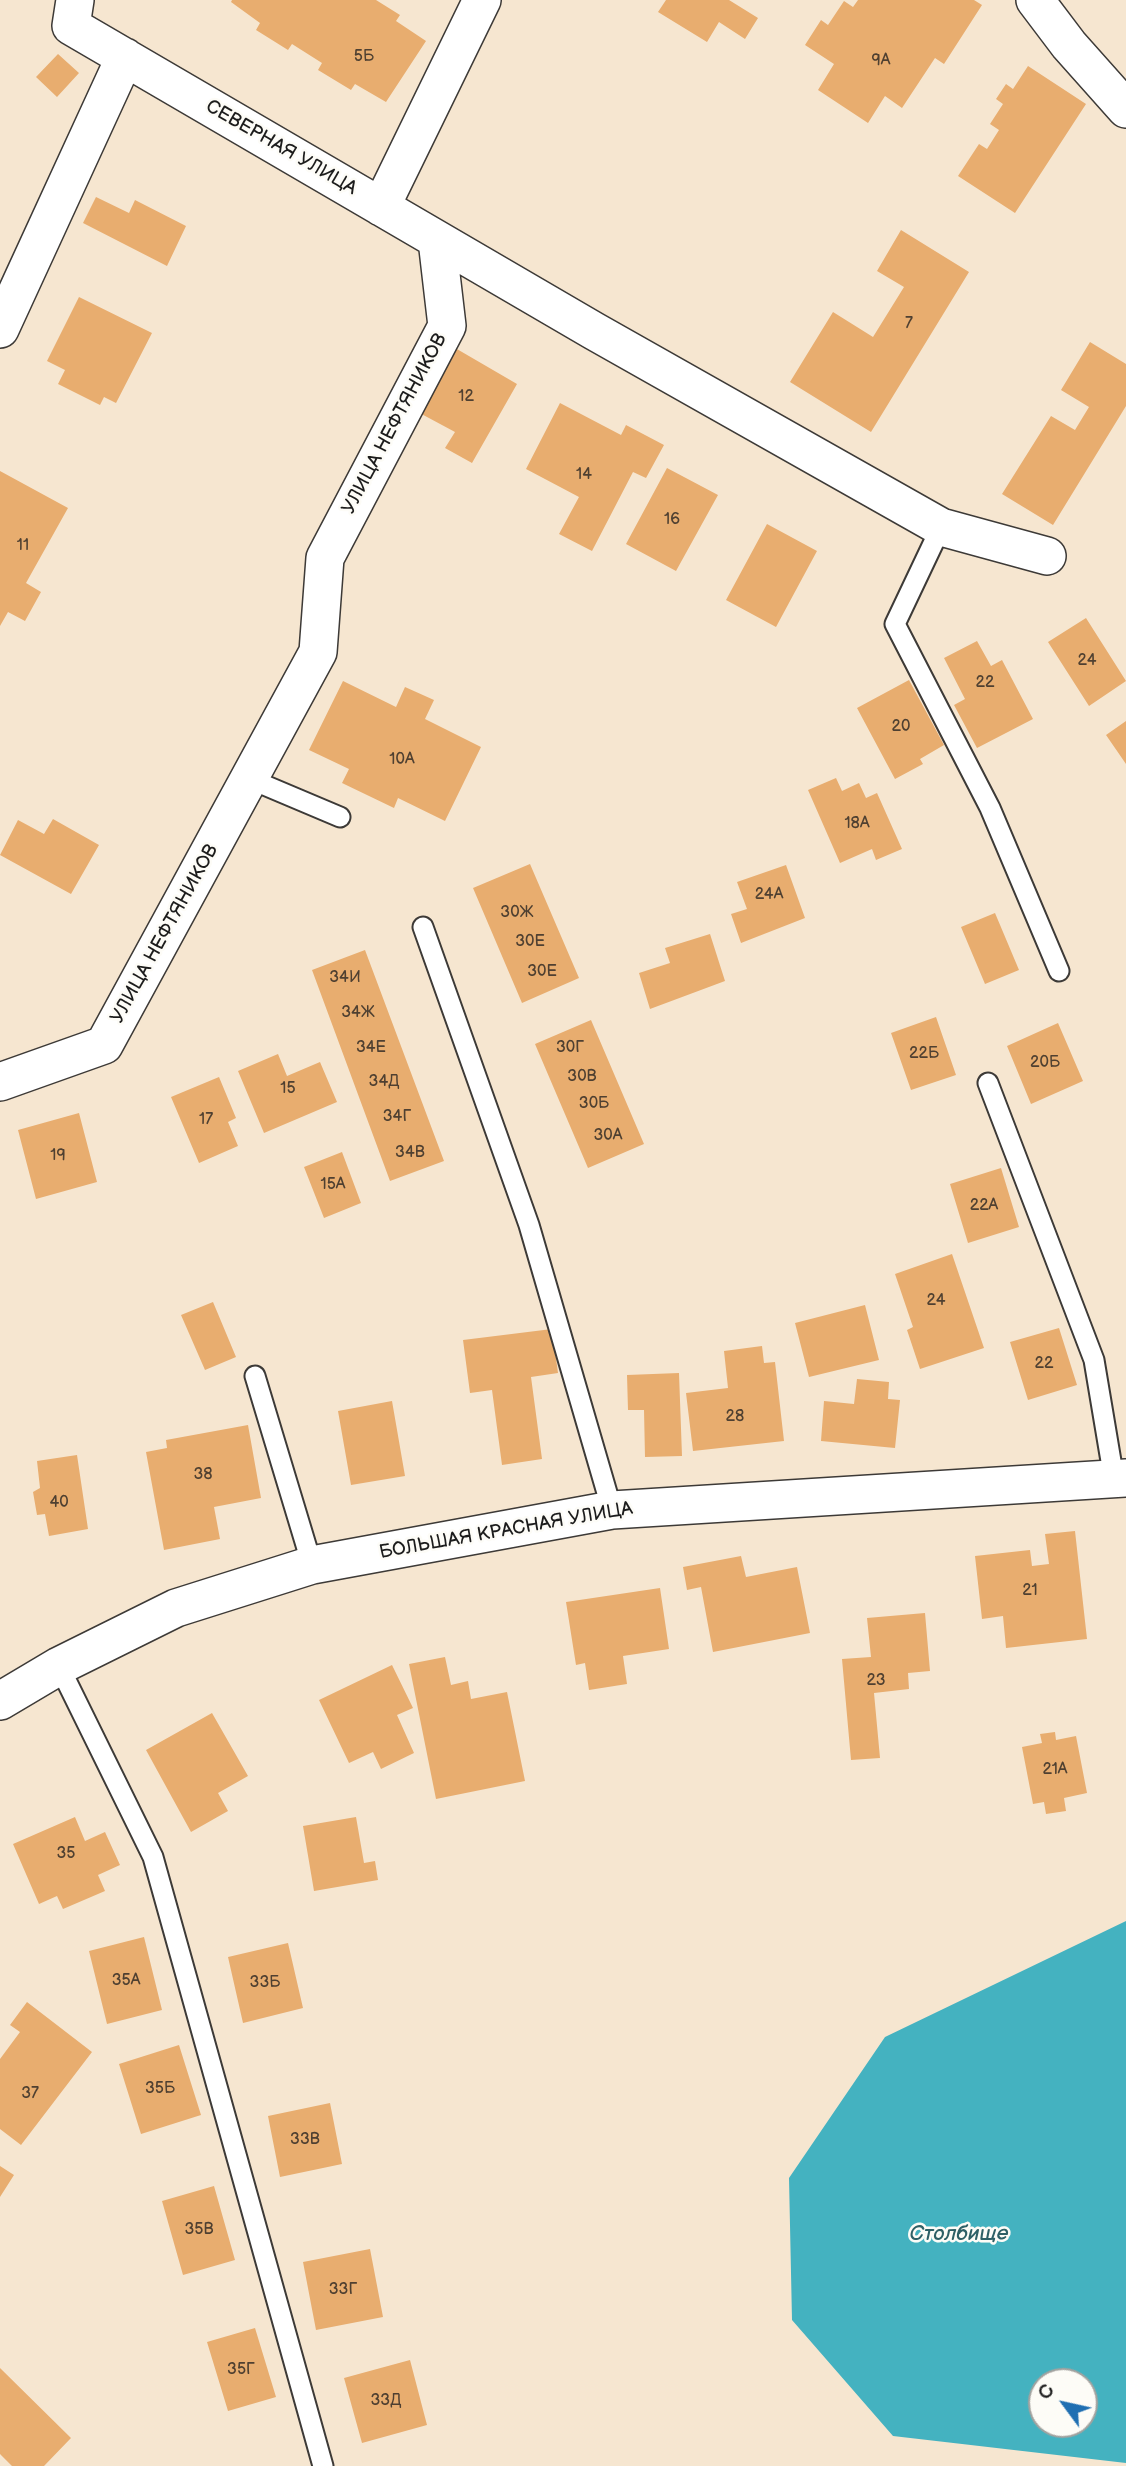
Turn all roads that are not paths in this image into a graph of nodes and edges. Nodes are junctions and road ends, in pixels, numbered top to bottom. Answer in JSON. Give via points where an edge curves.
{"nodes":[{"id":1,"x":75,"y":0,"type":"edge"},
{"id":2,"x":1035,"y":0,"type":"edge"},
{"id":3,"x":473,"y":3,"type":"edge"},
{"id":4,"x":125,"y":57,"type":"junction"},
{"id":5,"x":1126,"y":109,"type":"edge"},
{"id":6,"x":381,"y":207,"type":"junction"},
{"id":7,"x":437,"y":240,"type":"junction"},
{"id":8,"x":0,"y":329,"type":"edge"},
{"id":9,"x":941,"y":527,"type":"junction"},
{"id":10,"x":1047,"y":556,"type":"dead end"},
{"id":11,"x":250,"y":779,"type":"junction"},
{"id":12,"x":340,"y":817,"type":"dead end"},
{"id":13,"x":423,"y":927,"type":"dead end"},
{"id":14,"x":1059,"y":971,"type":"dead end"},
{"id":15,"x":0,"y":1082,"type":"edge"},
{"id":16,"x":988,"y":1083,"type":"dead end"},
{"id":17,"x":255,"y":1376,"type":"dead end"},
{"id":18,"x":1120,"y":1479,"type":"edge"},
{"id":19,"x":612,"y":1510,"type":"junction"},
{"id":20,"x":312,"y":1565,"type":"junction"},
{"id":21,"x":59,"y":1665,"type":"junction"},
{"id":22,"x":0,"y":1701,"type":"edge"},
{"id":23,"x":323,"y":2466,"type":"edge"}],
"edges":[{"from":1,"to":4,"type":"street","name":"СЕВЕРНАЯ УЛИЦА","via":[[71,26]]},
{"from":2,"to":5,"type":"street"},
{"from":3,"to":6,"type":"street"},
{"from":4,"to":6,"type":"street","name":"СЕВЕРНАЯ УЛИЦА"},
{"from":4,"to":8,"type":"street"},
{"from":6,"to":7,"type":"street","name":"СЕВЕРНАЯ УЛИЦА"},
{"from":7,"to":9,"type":"street"},
{"from":7,"to":11,"type":"street","name":"УЛИЦА НЕФТЯНИКОВ","via":[[447,326],[325,558],[318,652]]},
{"from":9,"to":10,"type":"street"},
{"from":9,"to":14,"type":"lane","via":[[895,624],[989,808]]},
{"from":11,"to":12,"type":"lane"},
{"from":11,"to":15,"type":"street","name":"УЛИЦА НЕФТЯНИКОВ","via":[[104,1045]]},
{"from":13,"to":19,"type":"lane","via":[[529,1225]]},
{"from":16,"to":18,"type":"lane","via":[[1094,1360]]},
{"from":17,"to":20,"type":"lane"},
{"from":18,"to":19,"type":"street","name":"БОЛЬШАЯ КРАСНАЯ УЛИЦА"},
{"from":19,"to":20,"type":"street","name":"БОЛЬШАЯ КРАСНАЯ УЛИЦА"},
{"from":20,"to":21,"type":"street","name":"БОЛЬШАЯ КРАСНАЯ УЛИЦА","via":[[176,1608]]},
{"from":21,"to":22,"type":"street","name":"БОЛЬШАЯ КРАСНАЯ УЛИЦА"},
{"from":21,"to":23,"type":"lane","via":[[153,1857]]}]}
